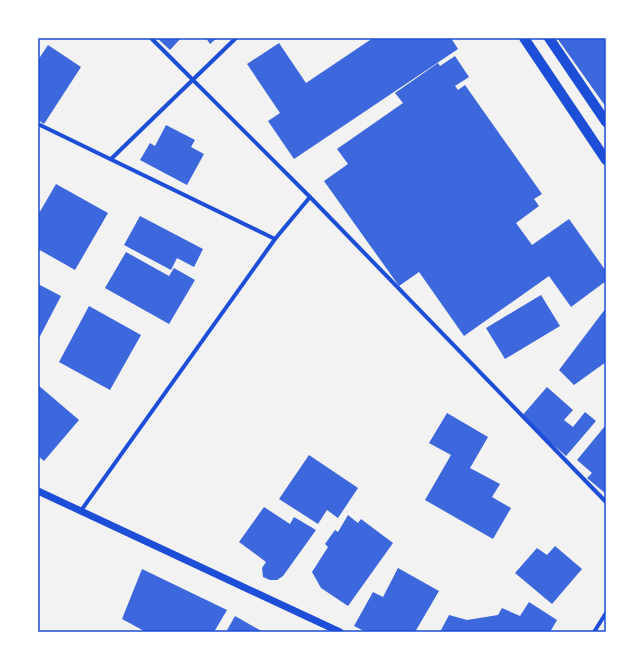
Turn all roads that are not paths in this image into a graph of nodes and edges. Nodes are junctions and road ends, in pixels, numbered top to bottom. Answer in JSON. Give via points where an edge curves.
{"nodes":[{"id":1,"x":151,"y":38,"type":"edge"},
{"id":2,"x":236,"y":38,"type":"edge"},
{"id":3,"x":524,"y":38,"type":"edge"},
{"id":4,"x":549,"y":38,"type":"edge"},
{"id":5,"x":193,"y":81,"type":"junction"},
{"id":6,"x":606,"y":122,"type":"edge"},
{"id":7,"x":38,"y":124,"type":"edge"},
{"id":8,"x":112,"y":159,"type":"junction"},
{"id":9,"x":606,"y":160,"type":"edge"},
{"id":10,"x":310,"y":197,"type":"junction"},
{"id":11,"x":275,"y":239,"type":"junction"},
{"id":12,"x":38,"y":491,"type":"edge"},
{"id":13,"x":606,"y":502,"type":"edge"},
{"id":14,"x":80,"y":512,"type":"junction"},
{"id":15,"x":606,"y":613,"type":"edge"},
{"id":16,"x":340,"y":632,"type":"edge"},
{"id":17,"x":594,"y":632,"type":"edge"}],
"edges":[{"from":1,"to":5,"type":"street"},
{"from":2,"to":5,"type":"street"},
{"from":3,"to":9,"type":"main road"},
{"from":4,"to":6,"type":"main road"},
{"from":5,"to":8,"type":"street"},
{"from":5,"to":10,"type":"street"},
{"from":7,"to":8,"type":"street"},
{"from":8,"to":11,"type":"street"},
{"from":10,"to":11,"type":"street"},
{"from":10,"to":13,"type":"street"},
{"from":11,"to":14,"type":"street"},
{"from":12,"to":14,"type":"street"},
{"from":14,"to":16,"type":"street"},
{"from":15,"to":17,"type":"street"}]}
